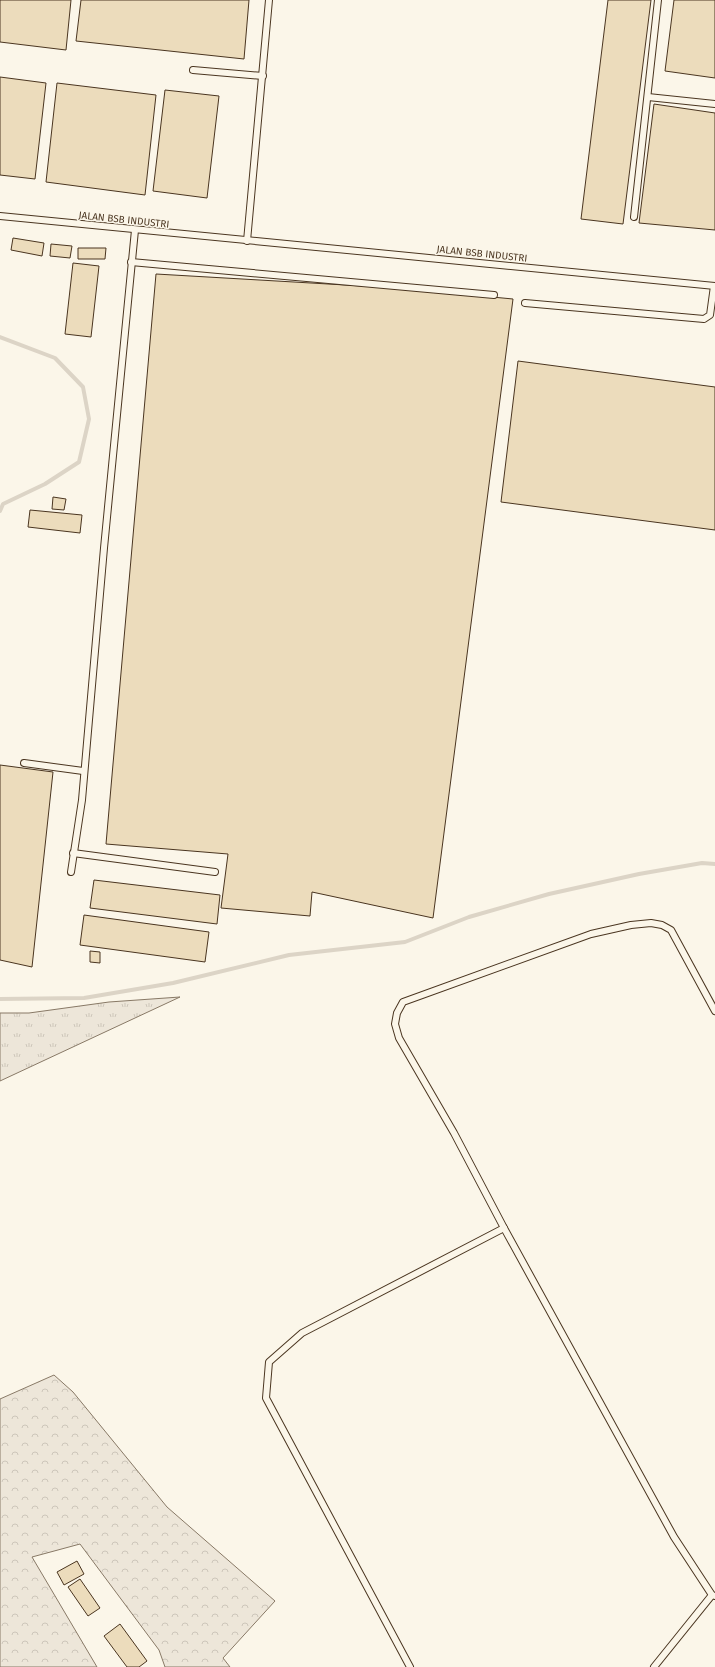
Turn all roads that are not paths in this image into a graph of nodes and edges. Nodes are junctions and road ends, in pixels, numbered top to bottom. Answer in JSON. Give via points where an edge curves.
{"nodes":[{"id":1,"x":269,"y":0,"type":"edge"},
{"id":2,"x":658,"y":0,"type":"edge"},
{"id":3,"x":194,"y":70,"type":"dead end"},
{"id":4,"x":263,"y":76,"type":"junction"},
{"id":5,"x":648,"y":97,"type":"junction"},
{"id":6,"x":715,"y":104,"type":"edge"},
{"id":7,"x":0,"y":216,"type":"edge"},
{"id":8,"x":634,"y":217,"type":"dead end"},
{"id":9,"x":135,"y":230,"type":"junction"},
{"id":10,"x":247,"y":240,"type":"junction"},
{"id":11,"x":131,"y":262,"type":"junction"},
{"id":12,"x":714,"y":286,"type":"edge"},
{"id":13,"x":494,"y":295,"type":"dead end"},
{"id":14,"x":525,"y":303,"type":"dead end"},
{"id":15,"x":24,"y":763,"type":"dead end"},
{"id":16,"x":83,"y":771,"type":"junction"},
{"id":17,"x":73,"y":854,"type":"junction"},
{"id":18,"x":71,"y":872,"type":"dead end"},
{"id":19,"x":214,"y":872,"type":"dead end"},
{"id":20,"x":715,"y":1011,"type":"edge"},
{"id":21,"x":504,"y":1228,"type":"junction"},
{"id":22,"x":714,"y":1595,"type":"edge"},
{"id":23,"x":410,"y":1667,"type":"edge"},
{"id":24,"x":654,"y":1667,"type":"edge"}],
"edges":[{"from":1,"to":4,"type":"lane"},
{"from":2,"to":5,"type":"lane"},
{"from":3,"to":4,"type":"lane"},
{"from":4,"to":10,"type":"lane"},
{"from":5,"to":6,"type":"lane"},
{"from":5,"to":8,"type":"lane"},
{"from":7,"to":9,"type":"lane","name":"JALAN BSB INDUSTRI"},
{"from":9,"to":10,"type":"lane","name":"JALAN BSB INDUSTRI"},
{"from":9,"to":11,"type":"lane"},
{"from":10,"to":12,"type":"lane","name":"JALAN BSB INDUSTRI"},
{"from":11,"to":13,"type":"lane"},
{"from":11,"to":16,"type":"lane"},
{"from":12,"to":14,"type":"lane","via":[[710,315],[704,319]]},
{"from":15,"to":16,"type":"lane"},
{"from":16,"to":17,"type":"lane","via":[[82,800]]},
{"from":17,"to":18,"type":"lane"},
{"from":17,"to":19,"type":"lane"},
{"from":20,"to":21,"type":"lane","via":[[671,930],[651,923],[591,934],[404,1002],[397,1012],[395,1024],[399,1038]]},
{"from":21,"to":22,"type":"lane","via":[[674,1537]]},
{"from":21,"to":23,"type":"lane","via":[[302,1334],[269,1362],[266,1398]]},
{"from":22,"to":24,"type":"lane"}]}
